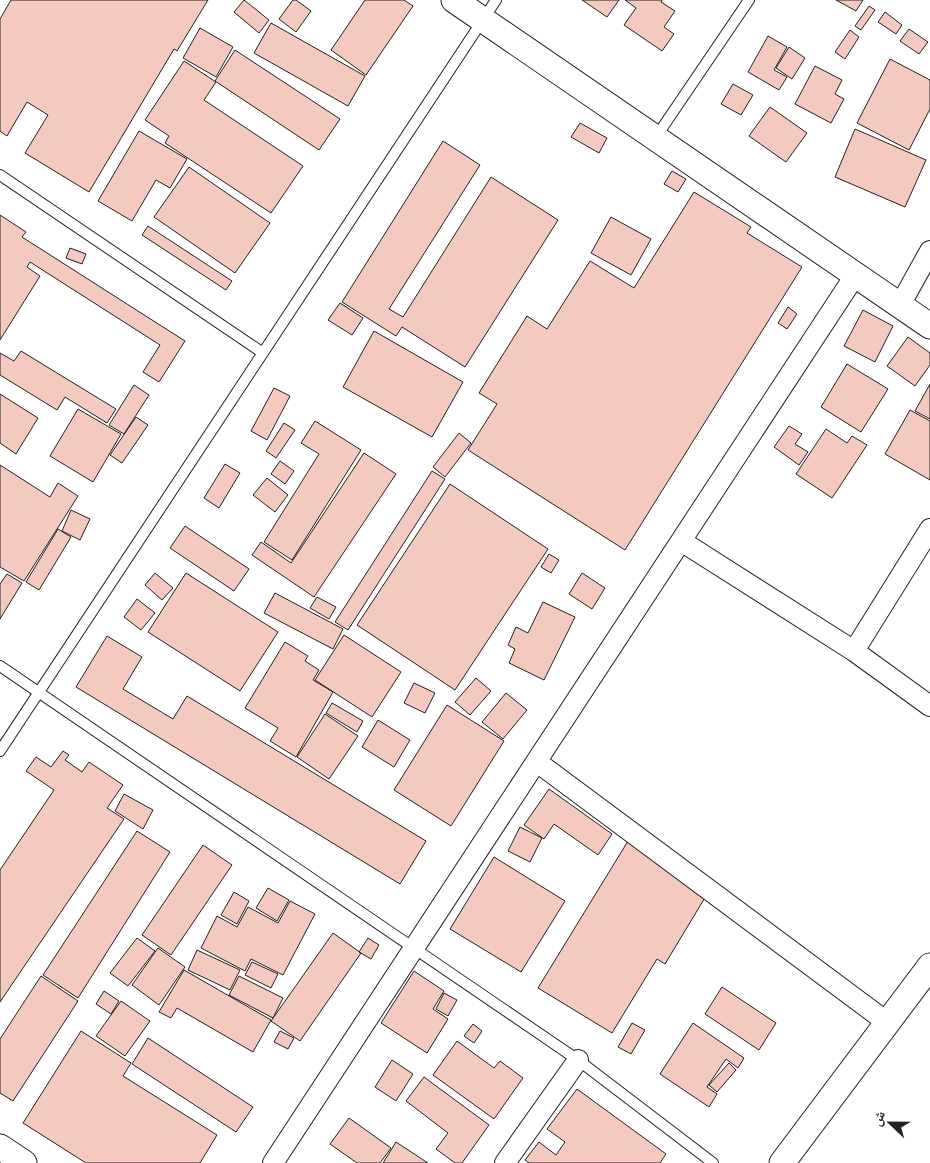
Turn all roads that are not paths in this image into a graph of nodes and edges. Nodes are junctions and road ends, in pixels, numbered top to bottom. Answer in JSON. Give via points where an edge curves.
{"nodes":[{"id":1,"x":454,"y":0,"type":"edge"},
{"id":2,"x":749,"y":0,"type":"edge"},
{"id":3,"x":489,"y":10,"type":"edge"},
{"id":4,"x":656,"y":138,"type":"junction"},
{"id":5,"x":0,"y":174,"type":"edge"},
{"id":6,"x":930,"y":251,"type":"edge"},
{"id":7,"x":856,"y":274,"type":"junction"},
{"id":8,"x":900,"y":305,"type":"junction"},
{"id":9,"x":930,"y":326,"type":"edge"},
{"id":10,"x":263,"y":353,"type":"junction"},
{"id":11,"x":930,"y":529,"type":"edge"},
{"id":12,"x":681,"y":541,"type":"junction"},
{"id":13,"x":854,"y":651,"type":"junction"},
{"id":14,"x":0,"y":666,"type":"edge"},
{"id":15,"x":39,"y":692,"type":"junction"},
{"id":16,"x":930,"y":706,"type":"edge"},
{"id":17,"x":0,"y":751,"type":"edge"},
{"id":18,"x":537,"y":762,"type":"junction"},
{"id":19,"x":414,"y":949,"type":"junction"},
{"id":20,"x":930,"y":966,"type":"edge"},
{"id":21,"x":888,"y":1023,"type":"junction"},
{"id":22,"x":578,"y":1060,"type":"junction"},
{"id":23,"x":0,"y":1147,"type":"edge"},
{"id":24,"x":24,"y":1163,"type":"edge"},
{"id":25,"x":273,"y":1163,"type":"edge"},
{"id":26,"x":505,"y":1163,"type":"edge"},
{"id":27,"x":713,"y":1163,"type":"edge"},
{"id":28,"x":782,"y":1163,"type":"edge"}],
"edges":[{"from":1,"to":3,"type":"street"},
{"from":2,"to":4,"type":"lane"},
{"from":3,"to":4,"type":"street"},
{"from":3,"to":10,"type":"lane"},
{"from":4,"to":7,"type":"street"},
{"from":5,"to":10,"type":"lane"},
{"from":6,"to":8,"type":"street"},
{"from":7,"to":8,"type":"street"},
{"from":7,"to":12,"type":"street"},
{"from":8,"to":9,"type":"street"},
{"from":10,"to":15,"type":"lane"},
{"from":11,"to":13,"type":"street"},
{"from":12,"to":13,"type":"street"},
{"from":12,"to":18,"type":"street"},
{"from":13,"to":16,"type":"street"},
{"from":14,"to":15,"type":"lane"},
{"from":15,"to":17,"type":"lane"},
{"from":15,"to":19,"type":"lane"},
{"from":18,"to":19,"type":"street"},
{"from":18,"to":21,"type":"street"},
{"from":19,"to":22,"type":"lane"},
{"from":19,"to":25,"type":"street"},
{"from":20,"to":21,"type":"street"},
{"from":21,"to":28,"type":"street"},
{"from":22,"to":26,"type":"street"},
{"from":22,"to":27,"type":"lane"},
{"from":23,"to":24,"type":"street"}]}
